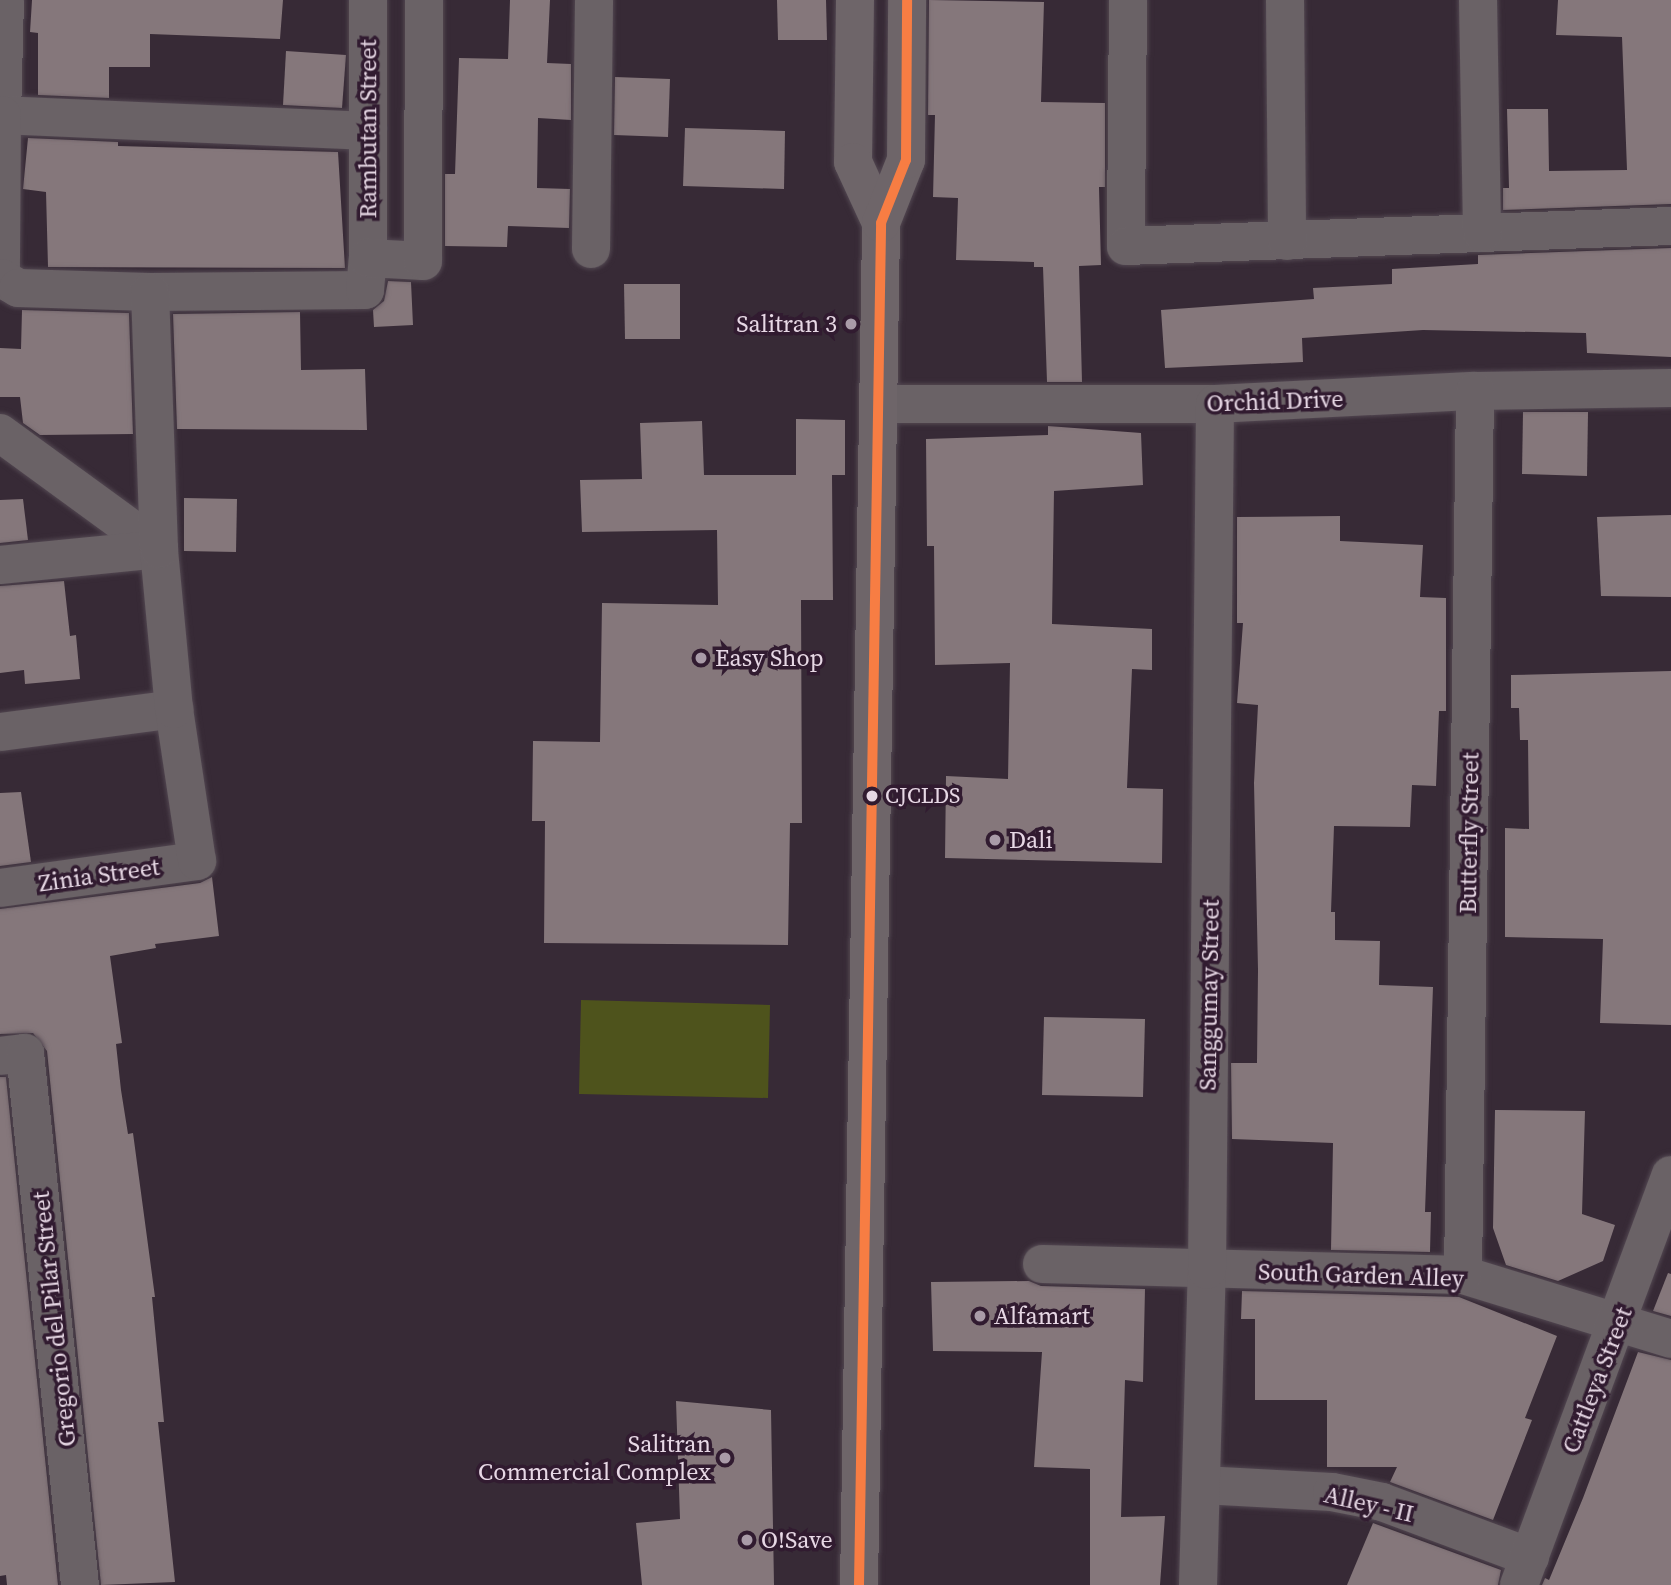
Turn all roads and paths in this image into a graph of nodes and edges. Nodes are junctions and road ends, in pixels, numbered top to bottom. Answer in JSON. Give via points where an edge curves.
{"nodes":[{"id":1,"x":5,"y":0,"type":"edge"},
{"id":2,"x":368,"y":0,"type":"edge"},
{"id":3,"x":424,"y":0,"type":"edge"},
{"id":4,"x":594,"y":0,"type":"edge"},
{"id":5,"x":855,"y":0,"type":"edge"},
{"id":6,"x":907,"y":0,"type":"edge"},
{"id":7,"x":1128,"y":0,"type":"edge"},
{"id":8,"x":1285,"y":0,"type":"edge"},
{"id":9,"x":1478,"y":0,"type":"edge"},
{"id":10,"x":2,"y":115,"type":"junction"},
{"id":11,"x":368,"y":131,"type":"junction"},
{"id":12,"x":881,"y":223,"type":"junction"},
{"id":13,"x":1671,"y":226,"type":"edge"},
{"id":14,"x":1482,"y":233,"type":"junction"},
{"id":15,"x":1287,"y":241,"type":"junction"},
{"id":16,"x":591,"y":249,"type":"dead end"},
{"id":17,"x":368,"y":258,"type":"junction"},
{"id":18,"x":150,"y":292,"type":"junction"},
{"id":19,"x":1671,"y":388,"type":"edge"},
{"id":20,"x":1475,"y":391,"type":"junction"},
{"id":21,"x":879,"y":404,"type":"junction"},
{"id":22,"x":1215,"y":404,"type":"junction"},
{"id":23,"x":0,"y":433,"type":"edge"},
{"id":24,"x":159,"y":549,"type":"junction"},
{"id":25,"x":0,"y":565,"type":"edge"},
{"id":26,"x":174,"y":709,"type":"junction"},
{"id":27,"x":0,"y":732,"type":"edge"},
{"id":28,"x":0,"y":888,"type":"edge"},
{"id":29,"x":12,"y":1054,"type":"edge"},
{"id":30,"x":1671,"y":1175,"type":"edge"},
{"id":31,"x":1042,"y":1264,"type":"dead end"},
{"id":32,"x":1207,"y":1270,"type":"junction"},
{"id":33,"x":1463,"y":1275,"type":"junction"},
{"id":34,"x":1620,"y":1320,"type":"junction"},
{"id":35,"x":1671,"y":1339,"type":"edge"},
{"id":36,"x":1202,"y":1485,"type":"junction"},
{"id":37,"x":1524,"y":1571,"type":"edge"},
{"id":38,"x":80,"y":1585,"type":"edge"},
{"id":39,"x":859,"y":1585,"type":"edge"},
{"id":40,"x":1198,"y":1585,"type":"edge"}],
"edges":[{"from":1,"to":10,"type":"street"},
{"from":2,"to":11,"type":"street","name":"Rambutan Street"},
{"from":3,"to":17,"type":"street","via":[[423,261]]},
{"from":4,"to":16,"type":"street"},
{"from":5,"to":12,"type":"main road","via":[[853,162]]},
{"from":6,"to":12,"type":"main road","via":[[906,160]]},
{"from":7,"to":15,"type":"street","via":[[1126,246]]},
{"from":8,"to":15,"type":"street"},
{"from":9,"to":14,"type":"street"},
{"from":10,"to":11,"type":"street"},
{"from":10,"to":18,"type":"street","via":[[1,278],[18,288]]},
{"from":11,"to":17,"type":"street","name":"Rambutan Street"},
{"from":12,"to":21,"type":"main road"},
{"from":13,"to":14,"type":"street"},
{"from":14,"to":15,"type":"street"},
{"from":17,"to":18,"type":"street","name":"Rambutan Street","via":[[365,290]]},
{"from":18,"to":24,"type":"street"},
{"from":19,"to":20,"type":"street","name":"Orchid Drive"},
{"from":20,"to":22,"type":"street","name":"Orchid Drive"},
{"from":20,"to":33,"type":"street","name":"Butterfly Street"},
{"from":21,"to":22,"type":"street","name":"Orchid Drive"},
{"from":21,"to":39,"type":"main road"},
{"from":22,"to":32,"type":"street","name":"Sanggumay Street"},
{"from":23,"to":24,"type":"street"},
{"from":24,"to":25,"type":"street"},
{"from":24,"to":26,"type":"street"},
{"from":26,"to":27,"type":"street"},
{"from":26,"to":28,"type":"street","name":"Zinia Street","via":[[197,861]]},
{"from":29,"to":38,"type":"street","name":"Gregorio del Pilar Street"},
{"from":30,"to":34,"type":"street","name":"Cattleya Street"},
{"from":31,"to":32,"type":"street","name":"South Garden Alley"},
{"from":32,"to":33,"type":"street","name":"South Garden Alley"},
{"from":32,"to":36,"type":"street","name":"Sanggumay Street"},
{"from":33,"to":34,"type":"street","name":"South Garden Alley"},
{"from":34,"to":35,"type":"street","name":"South Garden Alley"},
{"from":34,"to":37,"type":"street","name":"Cattleya Street"},
{"from":36,"to":37,"type":"street","name":"Alley - II","via":[[1332,1492],[1382,1502]]},
{"from":36,"to":40,"type":"street","name":"Sanggumay Street"}]}
